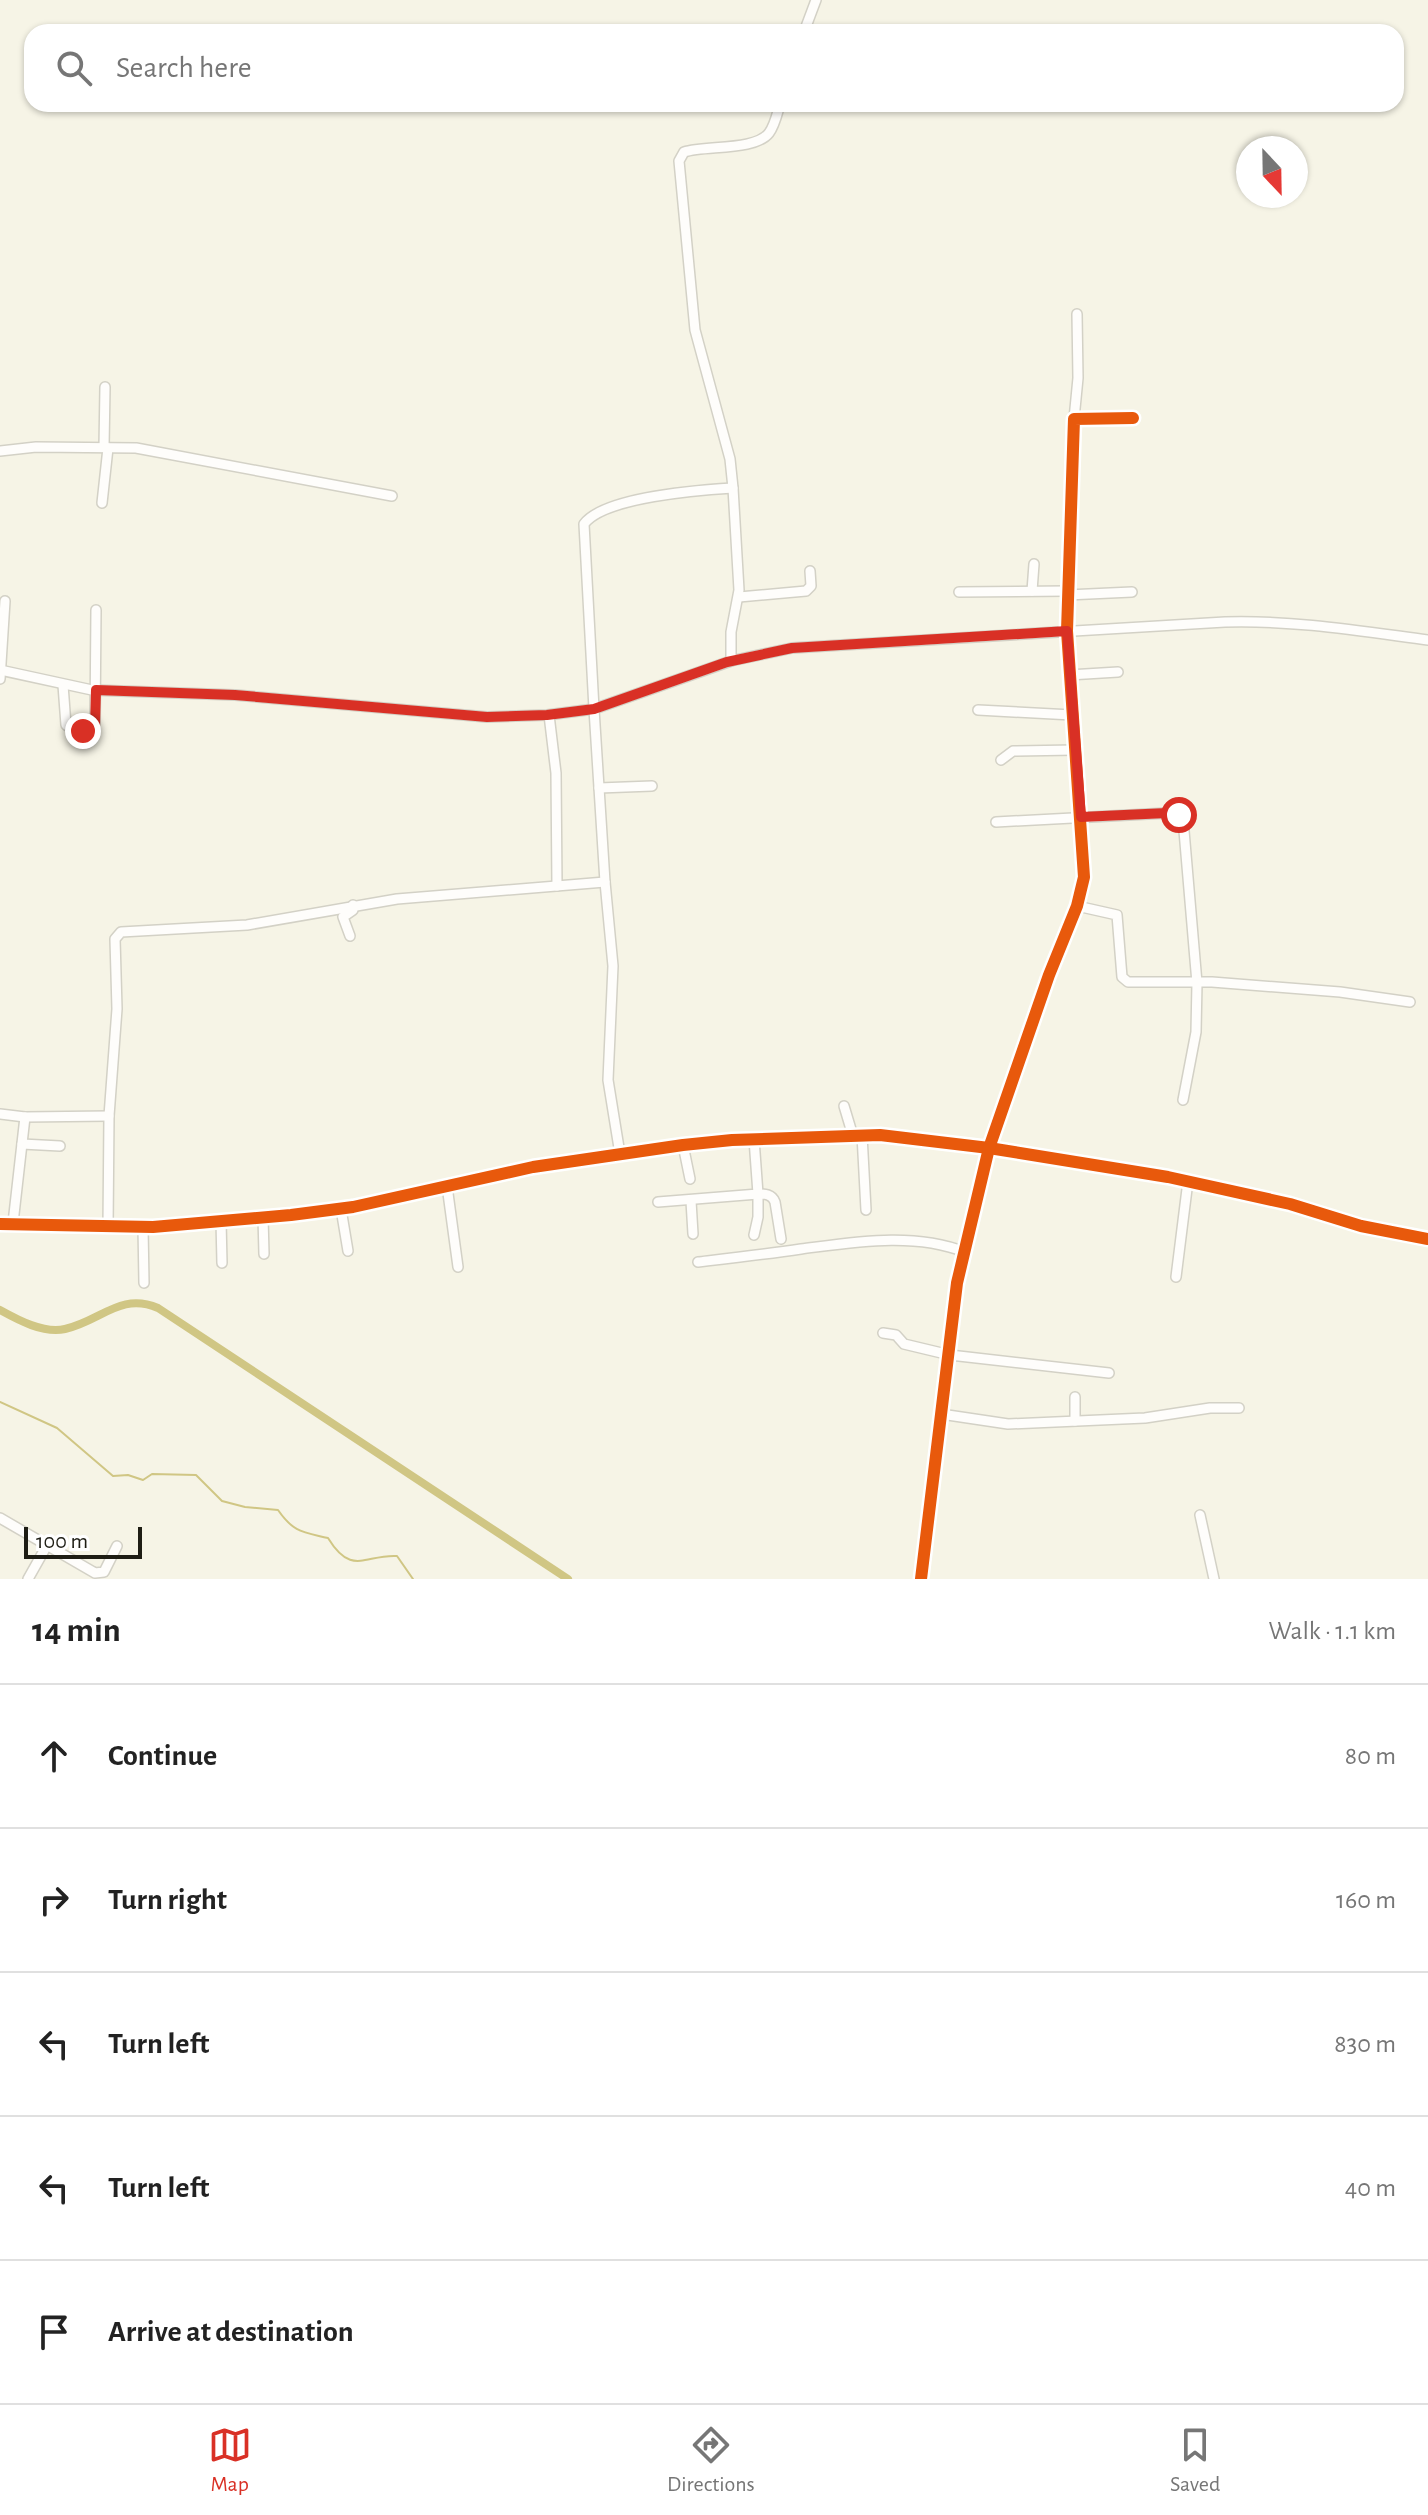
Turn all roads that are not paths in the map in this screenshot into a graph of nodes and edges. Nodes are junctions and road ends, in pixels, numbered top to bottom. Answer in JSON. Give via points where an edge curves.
{"nodes":[{"id":1,"x":814,"y":1,"type":"edge"},
{"id":2,"x":807,"y":24,"type":"edge"},
{"id":3,"x":777,"y":112,"type":"edge"},
{"id":4,"x":1077,"y":314,"type":"dead end"},
{"id":5,"x":105,"y":387,"type":"dead end"},
{"id":6,"x":1133,"y":418,"type":"dead end"},
{"id":7,"x":1074,"y":419,"type":"junction"},
{"id":8,"x":106,"y":448,"type":"junction"},
{"id":9,"x":0,"y":451,"type":"edge"},
{"id":10,"x":733,"y":488,"type":"junction"},
{"id":11,"x":392,"y":496,"type":"dead end"},
{"id":12,"x":102,"y":503,"type":"dead end"},
{"id":13,"x":1034,"y":564,"type":"dead end"},
{"id":14,"x":810,"y":571,"type":"dead end"},
{"id":15,"x":1032,"y":591,"type":"junction"},
{"id":16,"x":959,"y":592,"type":"dead end"},
{"id":17,"x":1132,"y":592,"type":"dead end"},
{"id":18,"x":1067,"y":593,"type":"junction"},
{"id":19,"x":739,"y":597,"type":"junction"},
{"id":20,"x":5,"y":601,"type":"dead end"},
{"id":21,"x":96,"y":610,"type":"dead end"},
{"id":22,"x":1067,"y":631,"type":"junction"},
{"id":23,"x":1428,"y":640,"type":"edge"},
{"id":24,"x":731,"y":661,"type":"junction"},
{"id":25,"x":0,"y":670,"type":"edge"},
{"id":26,"x":1118,"y":672,"type":"dead end"},
{"id":27,"x":1069,"y":675,"type":"junction"},
{"id":28,"x":0,"y":679,"type":"edge"},
{"id":29,"x":63,"y":685,"type":"junction"},
{"id":30,"x":96,"y":690,"type":"junction"},
{"id":31,"x":594,"y":709,"type":"junction"},
{"id":32,"x":978,"y":710,"type":"dead end"},
{"id":33,"x":549,"y":715,"type":"junction"},
{"id":34,"x":1072,"y":715,"type":"junction"},
{"id":35,"x":1075,"y":750,"type":"junction"},
{"id":36,"x":1001,"y":760,"type":"dead end"},
{"id":37,"x":652,"y":786,"type":"dead end"},
{"id":38,"x":599,"y":788,"type":"junction"},
{"id":39,"x":1081,"y":817,"type":"junction"},
{"id":40,"x":996,"y":822,"type":"dead end"},
{"id":41,"x":605,"y":882,"type":"junction"},
{"id":42,"x":557,"y":886,"type":"junction"},
{"id":43,"x":353,"y":905,"type":"junction"},
{"id":44,"x":1077,"y":906,"type":"junction"},
{"id":45,"x":350,"y":936,"type":"dead end"},
{"id":46,"x":1197,"y":983,"type":"junction"},
{"id":47,"x":1410,"y":1002,"type":"dead end"},
{"id":48,"x":1183,"y":1100,"type":"dead end"},
{"id":49,"x":844,"y":1106,"type":"dead end"},
{"id":50,"x":0,"y":1114,"type":"edge"},
{"id":51,"x":109,"y":1116,"type":"junction"},
{"id":52,"x":25,"y":1117,"type":"junction"},
{"id":53,"x":857,"y":1135,"type":"junction"},
{"id":54,"x":754,"y":1139,"type":"junction"},
{"id":55,"x":22,"y":1144,"type":"junction"},
{"id":56,"x":683,"y":1145,"type":"junction"},
{"id":57,"x":60,"y":1146,"type":"dead end"},
{"id":58,"x":989,"y":1148,"type":"junction"},
{"id":59,"x":620,"y":1154,"type":"junction"},
{"id":60,"x":690,"y":1179,"type":"dead end"},
{"id":61,"x":1188,"y":1181,"type":"junction"},
{"id":62,"x":447,"y":1186,"type":"junction"},
{"id":63,"x":758,"y":1194,"type":"junction"},
{"id":64,"x":691,"y":1201,"type":"junction"},
{"id":65,"x":658,"y":1202,"type":"dead end"},
{"id":66,"x":341,"y":1209,"type":"junction"},
{"id":67,"x":866,"y":1210,"type":"dead end"},
{"id":68,"x":263,"y":1217,"type":"junction"},
{"id":69,"x":221,"y":1221,"type":"junction"},
{"id":70,"x":13,"y":1223,"type":"junction"},
{"id":71,"x":0,"y":1224,"type":"edge"},
{"id":72,"x":108,"y":1227,"type":"junction"},
{"id":73,"x":143,"y":1227,"type":"junction"},
{"id":74,"x":693,"y":1234,"type":"dead end"},
{"id":75,"x":754,"y":1235,"type":"dead end"},
{"id":76,"x":781,"y":1239,"type":"dead end"},
{"id":77,"x":1428,"y":1239,"type":"edge"},
{"id":78,"x":348,"y":1251,"type":"dead end"},
{"id":79,"x":965,"y":1252,"type":"junction"},
{"id":80,"x":264,"y":1254,"type":"dead end"},
{"id":81,"x":698,"y":1262,"type":"dead end"},
{"id":82,"x":222,"y":1263,"type":"dead end"},
{"id":83,"x":458,"y":1267,"type":"dead end"},
{"id":84,"x":1176,"y":1277,"type":"dead end"},
{"id":85,"x":144,"y":1283,"type":"dead end"},
{"id":86,"x":883,"y":1333,"type":"dead end"},
{"id":87,"x":950,"y":1355,"type":"junction"},
{"id":88,"x":1109,"y":1373,"type":"dead end"},
{"id":89,"x":1075,"y":1397,"type":"dead end"},
{"id":90,"x":1239,"y":1408,"type":"dead end"},
{"id":91,"x":941,"y":1414,"type":"junction"},
{"id":92,"x":1075,"y":1421,"type":"junction"},
{"id":93,"x":1200,"y":1515,"type":"dead end"},
{"id":94,"x":0,"y":1518,"type":"edge"},
{"id":95,"x":117,"y":1546,"type":"dead end"},
{"id":96,"x":46,"y":1547,"type":"junction"},
{"id":97,"x":28,"y":1579,"type":"edge"},
{"id":98,"x":921,"y":1579,"type":"edge"},
{"id":99,"x":1214,"y":1579,"type":"edge"}],
"edges":[{"from":1,"to":2,"type":"street"},
{"from":3,"to":10,"type":"street","via":[[763,139],[697,148],[684,152],[679,161],[695,330]]},
{"from":4,"to":7,"type":"street"},
{"from":5,"to":8,"type":"street"},
{"from":6,"to":7,"type":"street"},
{"from":7,"to":18,"type":"street"},
{"from":8,"to":9,"type":"street"},
{"from":8,"to":11,"type":"street","via":[[152,450]]},
{"from":8,"to":12,"type":"street"},
{"from":10,"to":19,"type":"street"},
{"from":10,"to":31,"type":"street","via":[[666,494],[593,514],[584,524]]},
{"from":13,"to":15,"type":"street"},
{"from":14,"to":19,"type":"street","via":[[811,586],[802,593]]},
{"from":15,"to":16,"type":"street"},
{"from":15,"to":18,"type":"street"},
{"from":17,"to":18,"type":"street"},
{"from":18,"to":22,"type":"street"},
{"from":19,"to":24,"type":"street"},
{"from":20,"to":25,"type":"street"},
{"from":21,"to":30,"type":"street"},
{"from":22,"to":23,"type":"street","via":[[1271,621]]},
{"from":22,"to":24,"type":"street","via":[[792,648]]},
{"from":22,"to":27,"type":"street"},
{"from":24,"to":31,"type":"street"},
{"from":25,"to":28,"type":"street"},
{"from":25,"to":29,"type":"street"},
{"from":26,"to":27,"type":"street"},
{"from":27,"to":34,"type":"street"},
{"from":29,"to":30,"type":"street"},
{"from":29,"to":30,"type":"street","via":[[66,725],[78,732],[95,727]]},
{"from":30,"to":33,"type":"street","via":[[235,695],[487,717]]},
{"from":31,"to":33,"type":"street"},
{"from":31,"to":38,"type":"street"},
{"from":32,"to":34,"type":"street"},
{"from":33,"to":42,"type":"street","via":[[556,773]]},
{"from":34,"to":35,"type":"street"},
{"from":35,"to":36,"type":"street","via":[[1013,751]]},
{"from":35,"to":39,"type":"street"},
{"from":37,"to":38,"type":"street"},
{"from":38,"to":41,"type":"street"},
{"from":39,"to":40,"type":"street"},
{"from":39,"to":44,"type":"street","via":[[1084,877]]},
{"from":39,"to":46,"type":"street","via":[[1174,813],[1183,819]]},
{"from":41,"to":42,"type":"street"},
{"from":41,"to":59,"type":"street","via":[[613,966],[608,1080]]},
{"from":42,"to":43,"type":"street"},
{"from":43,"to":45,"type":"street","via":[[343,917]]},
{"from":43,"to":51,"type":"street","via":[[283,921],[117,936]]},
{"from":44,"to":46,"type":"street","via":[[1117,915],[1122,977],[1128,982]]},
{"from":44,"to":58,"type":"street"},
{"from":46,"to":47,"type":"street"},
{"from":46,"to":48,"type":"street","via":[[1196,1032]]},
{"from":49,"to":53,"type":"street"},
{"from":50,"to":52,"type":"street"},
{"from":51,"to":52,"type":"street"},
{"from":51,"to":72,"type":"street"},
{"from":52,"to":55,"type":"street"},
{"from":53,"to":54,"type":"street"},
{"from":53,"to":58,"type":"street"},
{"from":53,"to":67,"type":"street"},
{"from":54,"to":56,"type":"street"},
{"from":54,"to":63,"type":"street"},
{"from":55,"to":57,"type":"street"},
{"from":55,"to":70,"type":"street"},
{"from":56,"to":59,"type":"street"},
{"from":56,"to":60,"type":"street"},
{"from":58,"to":61,"type":"street"},
{"from":58,"to":79,"type":"street"},
{"from":59,"to":62,"type":"street"},
{"from":61,"to":77,"type":"street"},
{"from":61,"to":84,"type":"street"},
{"from":62,"to":66,"type":"street"},
{"from":62,"to":83,"type":"street"},
{"from":63,"to":64,"type":"street"},
{"from":63,"to":75,"type":"street"},
{"from":63,"to":76,"type":"street","via":[[774,1199]]},
{"from":64,"to":65,"type":"street"},
{"from":64,"to":74,"type":"street"},
{"from":66,"to":68,"type":"street"},
{"from":66,"to":78,"type":"street"},
{"from":68,"to":69,"type":"street"},
{"from":68,"to":80,"type":"street"},
{"from":69,"to":73,"type":"street"},
{"from":69,"to":82,"type":"street"},
{"from":70,"to":71,"type":"street"},
{"from":70,"to":72,"type":"street"},
{"from":72,"to":73,"type":"street"},
{"from":73,"to":85,"type":"street"},
{"from":79,"to":81,"type":"street","via":[[934,1242],[861,1241]]},
{"from":79,"to":87,"type":"street"},
{"from":86,"to":87,"type":"street"},
{"from":87,"to":88,"type":"street"},
{"from":87,"to":91,"type":"street"},
{"from":89,"to":92,"type":"street"},
{"from":90,"to":92,"type":"street"},
{"from":91,"to":92,"type":"street","via":[[985,1423]]},
{"from":91,"to":98,"type":"street"},
{"from":93,"to":99,"type":"street"},
{"from":94,"to":96,"type":"street"},
{"from":95,"to":96,"type":"street","via":[[99,1574]]},
{"from":96,"to":97,"type":"street"}]}
